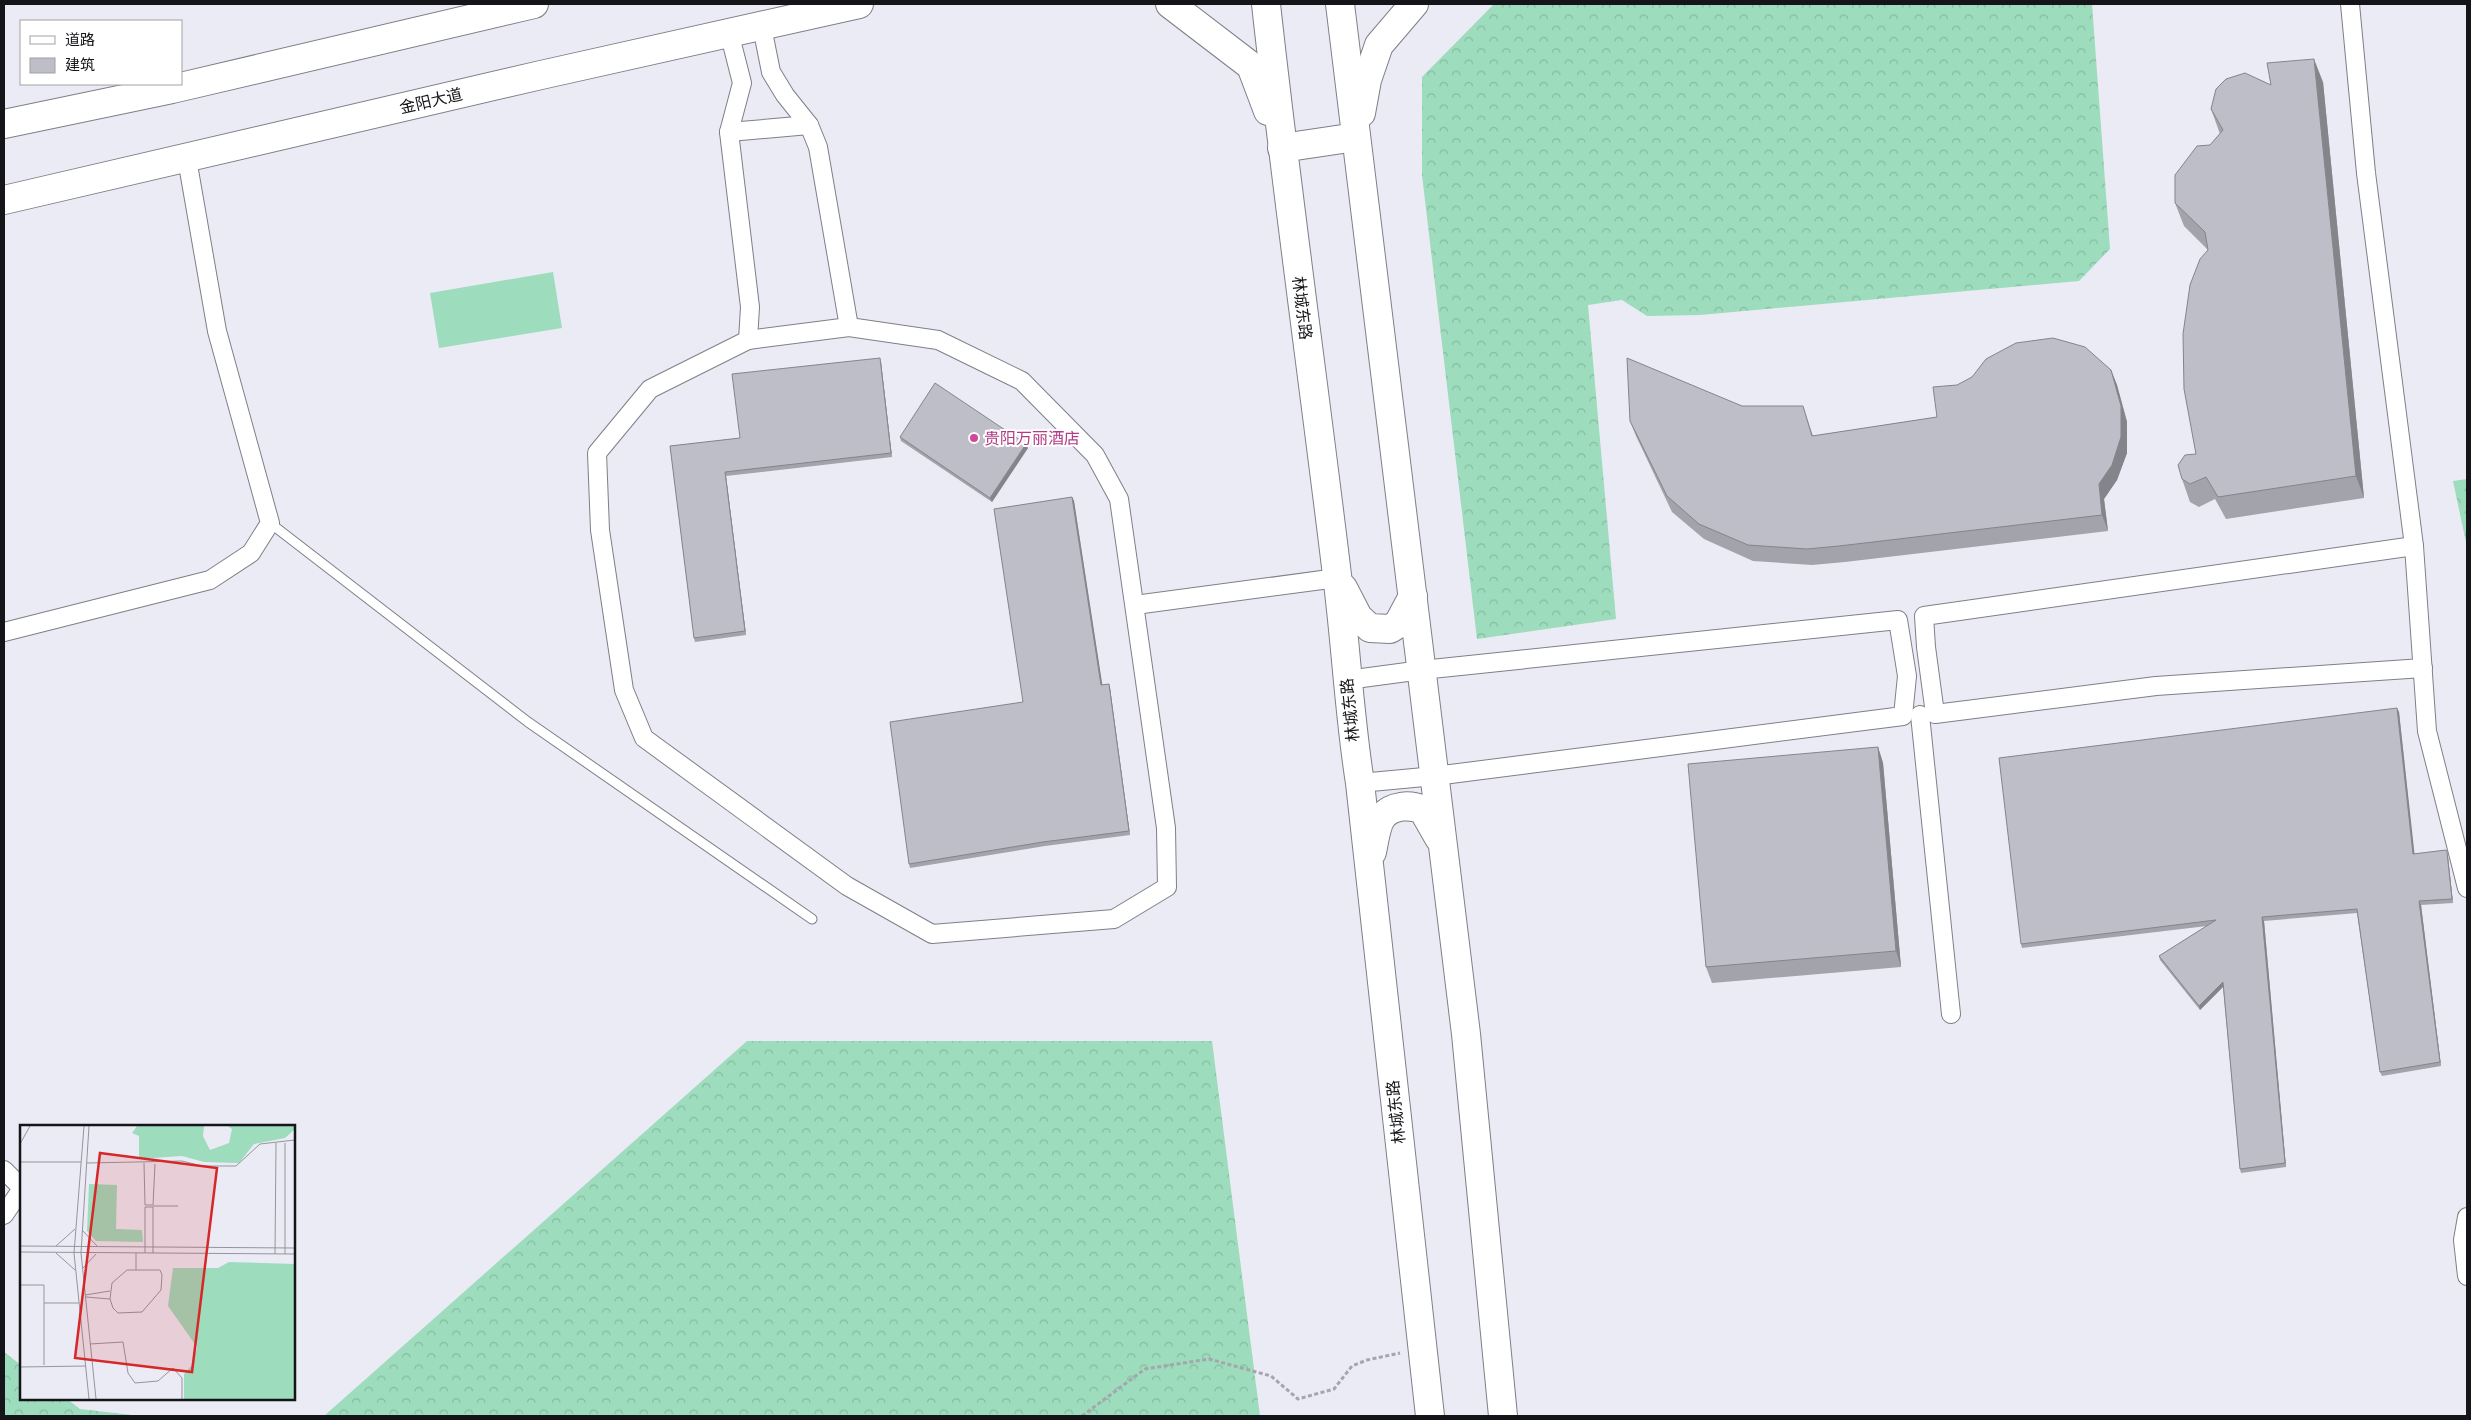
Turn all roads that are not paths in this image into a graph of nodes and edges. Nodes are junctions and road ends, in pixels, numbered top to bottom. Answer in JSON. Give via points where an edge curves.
{"nodes":[{"id":1,"x":534,"y":4,"type":"edge"},
{"id":2,"x":859,"y":4,"type":"edge"},
{"id":3,"x":1170,"y":4,"type":"edge"},
{"id":4,"x":1266,"y":4,"type":"edge"},
{"id":5,"x":1340,"y":4,"type":"edge"},
{"id":6,"x":1414,"y":4,"type":"edge"},
{"id":7,"x":2350,"y":4,"type":"edge"},
{"id":8,"x":762,"y":27,"type":"junction"},
{"id":9,"x":729,"y":32,"type":"junction"},
{"id":10,"x":4,"y":124,"type":"edge"},
{"id":11,"x":809,"y":125,"type":"junction"},
{"id":12,"x":729,"y":132,"type":"junction"},
{"id":13,"x":1356,"y":137,"type":"junction"},
{"id":14,"x":1282,"y":148,"type":"junction"},
{"id":15,"x":187,"y":159,"type":"junction"},
{"id":16,"x":4,"y":200,"type":"edge"},
{"id":17,"x":849,"y":327,"type":"junction"},
{"id":18,"x":748,"y":340,"type":"junction"},
{"id":19,"x":270,"y":523,"type":"junction"},
{"id":20,"x":2414,"y":546,"type":"junction"},
{"id":21,"x":1337,"y":578,"type":"junction"},
{"id":22,"x":1413,"y":596,"type":"junction"},
{"id":23,"x":1135,"y":606,"type":"junction"},
{"id":24,"x":1924,"y":616,"type":"junction"},
{"id":25,"x":1898,"y":620,"type":"junction"},
{"id":26,"x":4,"y":632,"type":"edge"},
{"id":27,"x":2423,"y":668,"type":"junction"},
{"id":28,"x":1422,"y":670,"type":"junction"},
{"id":29,"x":1347,"y":680,"type":"junction"},
{"id":30,"x":1919,"y":715,"type":"junction"},
{"id":31,"x":1435,"y":776,"type":"junction"},
{"id":32,"x":1360,"y":783,"type":"junction"},
{"id":33,"x":1443,"y":846,"type":"junction"},
{"id":34,"x":1368,"y":864,"type":"junction"},
{"id":35,"x":2467,"y":888,"type":"edge"},
{"id":36,"x":812,"y":919,"type":"dead end"},
{"id":37,"x":1952,"y":1014,"type":"dead end"},
{"id":38,"x":4,"y":1170,"type":"edge"},
{"id":39,"x":20,"y":1188,"type":"edge"},
{"id":40,"x":20,"y":1191,"type":"edge"},
{"id":41,"x":4,"y":1216,"type":"edge"},
{"id":42,"x":2467,"y":1217,"type":"edge"},
{"id":43,"x":2467,"y":1276,"type":"edge"},
{"id":44,"x":1430,"y":1416,"type":"edge"},
{"id":45,"x":1503,"y":1416,"type":"edge"}],
"edges":[{"from":1,"to":10,"type":"main road","via":[[172,89]]},
{"from":2,"to":8,"type":"main road","name":"金阳大道"},
{"from":3,"to":14,"type":"main road","via":[[1251,66]]},
{"from":4,"to":14,"type":"main road","name":"林城东路"},
{"from":5,"to":13,"type":"main road"},
{"from":6,"to":13,"type":"main road","via":[[1379,45],[1367,80]]},
{"from":7,"to":20,"type":"street","via":[[2366,173]]},
{"from":8,"to":9,"type":"main road","name":"金阳大道"},
{"from":8,"to":11,"type":"street","via":[[772,72],[785,95]]},
{"from":9,"to":12,"type":"street","via":[[742,82]]},
{"from":9,"to":15,"type":"main road","name":"金阳大道"},
{"from":11,"to":12,"type":"street"},
{"from":11,"to":17,"type":"street","via":[[818,147]]},
{"from":12,"to":18,"type":"street","via":[[750,307]]},
{"from":13,"to":14,"type":"main road"},
{"from":13,"to":22,"type":"main road"},
{"from":14,"to":21,"type":"main road","name":"林城东路"},
{"from":15,"to":16,"type":"main road","name":"金阳大道"},
{"from":15,"to":19,"type":"street","via":[[217,331]]},
{"from":17,"to":18,"type":"street"},
{"from":17,"to":23,"type":"street","via":[[938,340],[1022,381],[1095,455],[1119,499]]},
{"from":18,"to":23,"type":"street","via":[[650,388],[597,452],[600,530],[624,690],[644,738],[847,886],[932,934],[1114,919],[1167,887],[1166,828]]},
{"from":19,"to":26,"type":"street","via":[[251,552],[210,580]]},
{"from":19,"to":36,"type":"lane","via":[[528,722]]},
{"from":20,"to":24,"type":"street"},
{"from":20,"to":27,"type":"street"},
{"from":21,"to":22,"type":"main road","via":[[1358,617],[1370,628],[1390,629],[1398,624]]},
{"from":21,"to":23,"type":"street"},
{"from":21,"to":29,"type":"main road","name":"林城东路"},
{"from":22,"to":28,"type":"main road"},
{"from":24,"to":25,"type":"street"},
{"from":24,"to":30,"type":"street","via":[[1926,647]]},
{"from":25,"to":28,"type":"street"},
{"from":25,"to":30,"type":"street","via":[[1907,676]]},
{"from":27,"to":30,"type":"street","via":[[2156,686]]},
{"from":27,"to":35,"type":"street","via":[[2428,731]]},
{"from":28,"to":29,"type":"street"},
{"from":28,"to":31,"type":"main road"},
{"from":29,"to":32,"type":"main road","name":"林城东路"},
{"from":30,"to":31,"type":"street"},
{"from":30,"to":37,"type":"street"},
{"from":31,"to":32,"type":"street"},
{"from":31,"to":33,"type":"main road"},
{"from":32,"to":34,"type":"main road","name":"林城东路"},
{"from":33,"to":34,"type":"main road","via":[[1427,814],[1418,808],[1402,806],[1381,818]]},
{"from":33,"to":45,"type":"main road","via":[[1466,1034]]},
{"from":34,"to":44,"type":"main road","name":"林城东路"},
{"from":38,"to":39,"type":"street"},
{"from":40,"to":41,"type":"street"},
{"from":42,"to":43,"type":"street","via":[[2463,1240]]}]}
